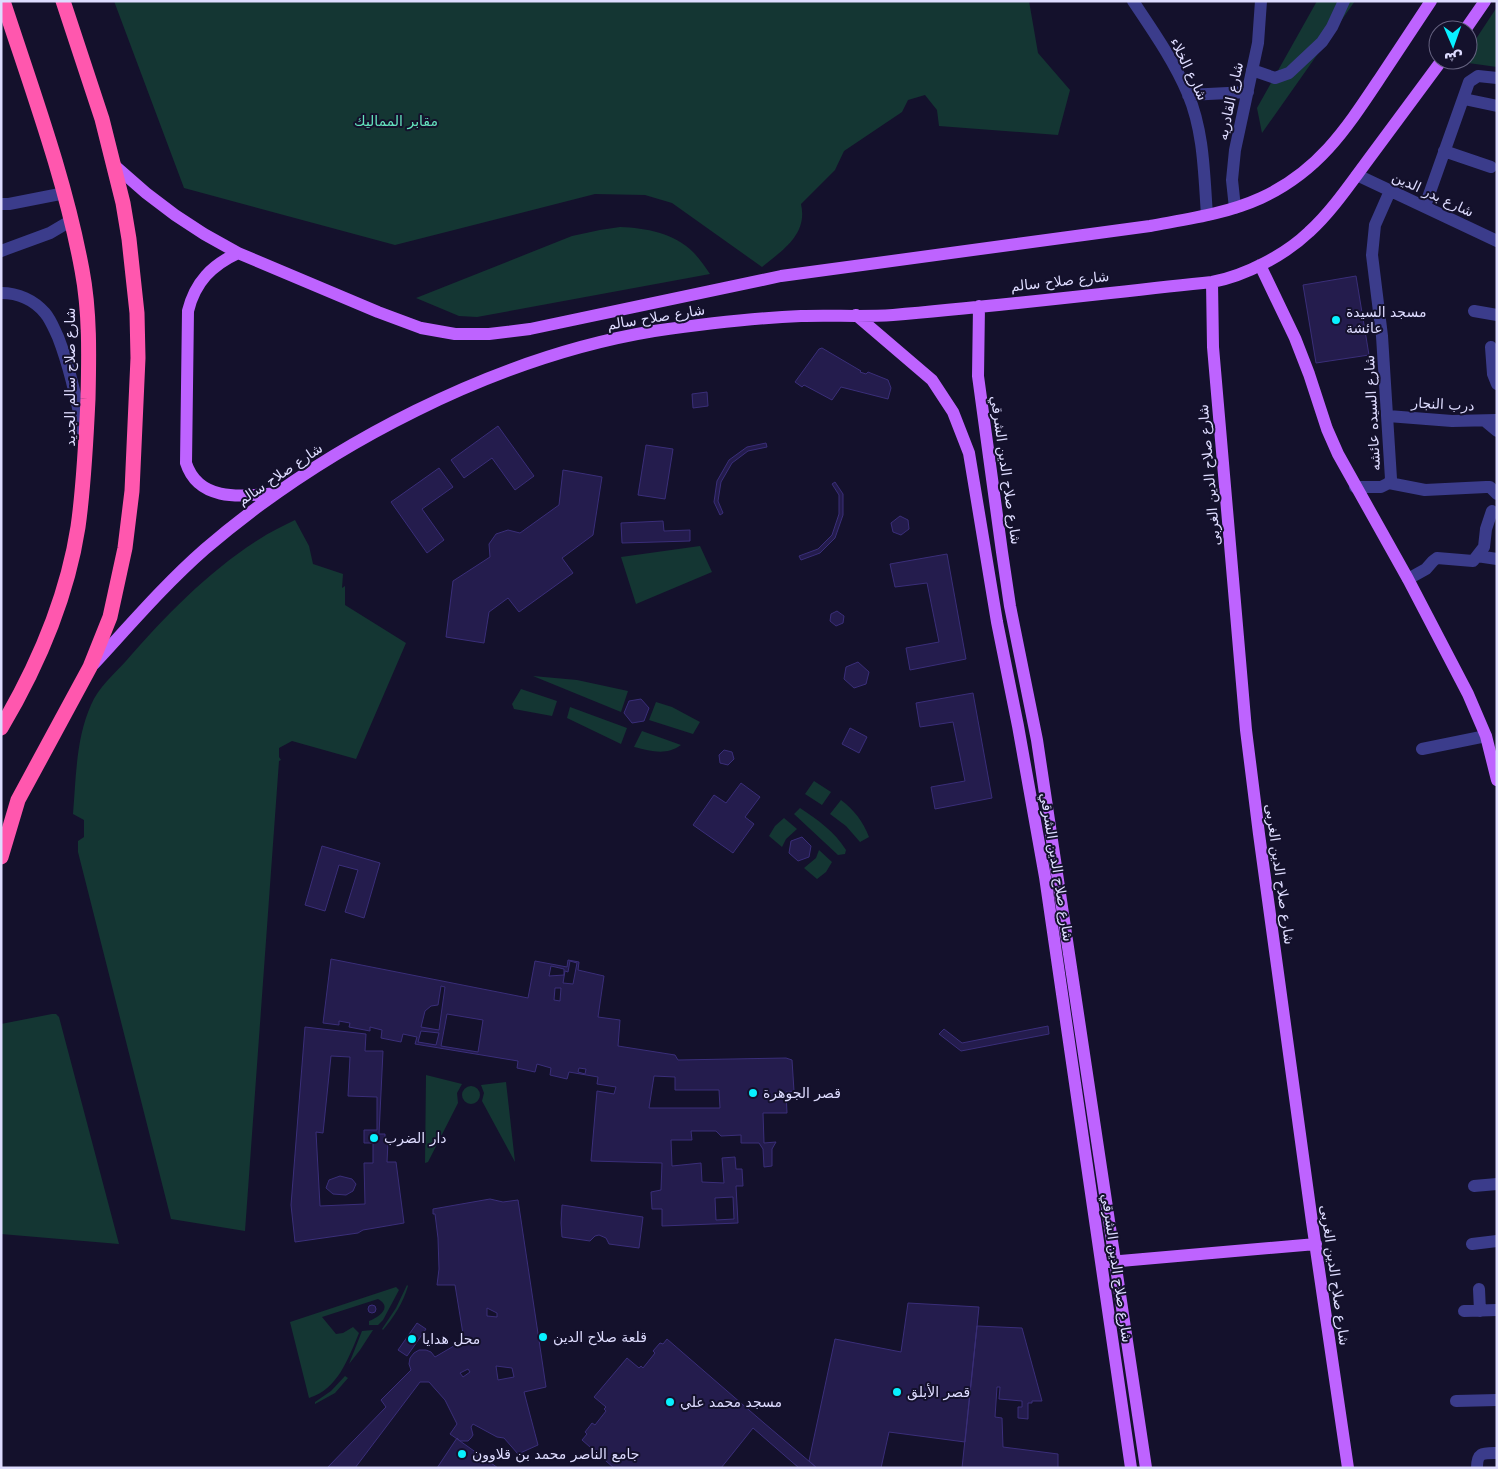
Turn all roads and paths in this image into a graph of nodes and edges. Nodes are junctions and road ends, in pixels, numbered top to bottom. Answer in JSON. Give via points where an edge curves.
{"nodes":[{"id":1,"x":3,"y":1,"type":"edge"},
{"id":2,"x":62,"y":1,"type":"edge"},
{"id":3,"x":1133,"y":1,"type":"edge"},
{"id":4,"x":1261,"y":1,"type":"edge"},
{"id":5,"x":1344,"y":1,"type":"edge"},
{"id":6,"x":1431,"y":1,"type":"edge"},
{"id":7,"x":1485,"y":1,"type":"edge"},
{"id":8,"x":1472,"y":20,"type":"edge"},
{"id":9,"x":1252,"y":70,"type":"junction"},
{"id":10,"x":1435,"y":70,"type":"edge"},
{"id":11,"x":1497,"y":78,"type":"edge"},
{"id":12,"x":1248,"y":92,"type":"junction"},
{"id":13,"x":1188,"y":94,"type":"junction"},
{"id":14,"x":1464,"y":98,"type":"junction"},
{"id":15,"x":1497,"y":106,"type":"edge"},
{"id":16,"x":1444,"y":151,"type":"junction"},
{"id":17,"x":114,"y":165,"type":"junction"},
{"id":18,"x":1491,"y":167,"type":"dead end"},
{"id":19,"x":1356,"y":175,"type":"junction"},
{"id":20,"x":1390,"y":191,"type":"junction"},
{"id":21,"x":65,"y":193,"type":"junction"},
{"id":22,"x":1,"y":204,"type":"edge"},
{"id":23,"x":1425,"y":206,"type":"junction"},
{"id":24,"x":1235,"y":208,"type":"junction"},
{"id":25,"x":1207,"y":215,"type":"junction"},
{"id":26,"x":72,"y":220,"type":"junction"},
{"id":27,"x":1497,"y":241,"type":"edge"},
{"id":28,"x":1,"y":251,"type":"edge"},
{"id":29,"x":238,"y":253,"type":"junction"},
{"id":30,"x":1260,"y":265,"type":"junction"},
{"id":31,"x":1212,"y":282,"type":"junction"},
{"id":32,"x":1,"y":293,"type":"edge"},
{"id":33,"x":979,"y":306,"type":"junction"},
{"id":34,"x":1474,"y":311,"type":"dead end"},
{"id":35,"x":856,"y":315,"type":"junction"},
{"id":36,"x":1497,"y":315,"type":"edge"},
{"id":37,"x":1491,"y":347,"type":"dead end"},
{"id":38,"x":1497,"y":384,"type":"edge"},
{"id":39,"x":1388,"y":416,"type":"junction"},
{"id":40,"x":1491,"y":421,"type":"edge"},
{"id":41,"x":1497,"y":432,"type":"edge"},
{"id":42,"x":86,"y":454,"type":"junction"},
{"id":43,"x":1389,"y":483,"type":"junction"},
{"id":44,"x":1355,"y":487,"type":"junction"},
{"id":45,"x":278,"y":492,"type":"junction"},
{"id":46,"x":1497,"y":494,"type":"edge"},
{"id":47,"x":1492,"y":511,"type":"dead end"},
{"id":48,"x":1477,"y":556,"type":"junction"},
{"id":49,"x":1497,"y":559,"type":"edge"},
{"id":50,"x":1408,"y":579,"type":"junction"},
{"id":51,"x":90,"y":668,"type":"junction"},
{"id":52,"x":4,"y":724,"type":"edge"},
{"id":53,"x":1486,"y":736,"type":"junction"},
{"id":54,"x":1493,"y":748,"type":"edge"},
{"id":55,"x":1422,"y":749,"type":"dead end"},
{"id":56,"x":1497,"y":780,"type":"edge"},
{"id":57,"x":18,"y":800,"type":"junction"},
{"id":58,"x":1,"y":819,"type":"edge"},
{"id":59,"x":1,"y":856,"type":"edge"},
{"id":60,"x":1497,"y":1184,"type":"edge"},
{"id":61,"x":1474,"y":1186,"type":"dead end"},
{"id":62,"x":1497,"y":1241,"type":"edge"},
{"id":63,"x":1316,"y":1244,"type":"junction"},
{"id":64,"x":1472,"y":1244,"type":"dead end"},
{"id":65,"x":1115,"y":1261,"type":"junction"},
{"id":66,"x":1101,"y":1263,"type":"junction"},
{"id":67,"x":1479,"y":1289,"type":"dead end"},
{"id":68,"x":1497,"y":1310,"type":"edge"},
{"id":69,"x":1464,"y":1311,"type":"dead end"},
{"id":70,"x":1480,"y":1311,"type":"junction"},
{"id":71,"x":1497,"y":1400,"type":"edge"},
{"id":72,"x":1456,"y":1401,"type":"dead end"},
{"id":73,"x":1497,"y":1453,"type":"edge"},
{"id":74,"x":1131,"y":1468,"type":"edge"},
{"id":75,"x":1146,"y":1468,"type":"edge"},
{"id":76,"x":1348,"y":1468,"type":"edge"},
{"id":77,"x":1477,"y":1468,"type":"edge"}],
"edges":[{"from":1,"to":21,"type":"highway","name":"شارع صلاح سالم الجديد"},
{"from":2,"to":17,"type":"highway"},
{"from":3,"to":13,"type":"street","name":"شارع الخلاء"},
{"from":4,"to":9,"type":"street","name":"شارع القادريه"},
{"from":5,"to":9,"type":"street","via":[[1322,42],[1289,73],[1275,78]]},
{"from":6,"to":24,"type":"main road","name":"شارع صلاح سالم","via":[[1347,128],[1327,150],[1289,182]]},
{"from":7,"to":8,"type":"main road"},
{"from":9,"to":12,"type":"street","name":"شارع القادريه"},
{"from":10,"to":19,"type":"main road","name":"شارع صلاح سالم"},
{"from":11,"to":14,"type":"street","via":[[1475,77],[1469,82]]},
{"from":12,"to":13,"type":"street"},
{"from":12,"to":24,"type":"street","name":"شارع القادريه","via":[[1235,150]]},
{"from":13,"to":25,"type":"street","name":"شارع الخلاء","via":[[1201,144]]},
{"from":14,"to":15,"type":"street"},
{"from":14,"to":16,"type":"street"},
{"from":16,"to":18,"type":"street"},
{"from":16,"to":23,"type":"street"},
{"from":17,"to":29,"type":"main road","name":"شارع صلاح سالم","via":[[175,215]]},
{"from":17,"to":51,"type":"highway","via":[[129,239],[137,313],[137,408],[125,548],[110,617]]},
{"from":19,"to":20,"type":"street","name":"شارع بدر الدين"},
{"from":19,"to":30,"type":"main road","name":"شارع صلاح سالم","via":[[1309,233]]},
{"from":20,"to":23,"type":"street","name":"شارع بدر الدين"},
{"from":20,"to":39,"type":"street","name":"شارع السيده عائشه","via":[[1375,225],[1372,255]]},
{"from":21,"to":22,"type":"street"},
{"from":21,"to":26,"type":"highway","name":"شارع صلاح سالم الجديد"},
{"from":23,"to":27,"type":"street","name":"شارع بدر الدين"},
{"from":24,"to":25,"type":"main road","name":"شارع صلاح سالم"},
{"from":25,"to":29,"type":"main road","name":"شارع صلاح سالم","via":[[1150,226],[781,276],[566,322],[489,334],[455,334],[422,328]]},
{"from":26,"to":28,"type":"street","via":[[50,233]]},
{"from":26,"to":42,"type":"highway","name":"شارع صلاح سالم الجديد","via":[[83,272],[88,323]]},
{"from":29,"to":45,"type":"main road","via":[[216,264],[207,273],[194,291],[188,311],[186,463],[193,478],[212,491],[243,496]]},
{"from":30,"to":31,"type":"main road","name":"شارع صلاح سالم","via":[[1230,279]]},
{"from":30,"to":44,"type":"main road","name":"شارع السيده عائشه","via":[[1309,374],[1332,442]]},
{"from":31,"to":33,"type":"main road","name":"شارع صلاح سالم"},
{"from":31,"to":63,"type":"main road","name":"شارع صلاح الدين الغربى","via":[[1212,347],[1246,730]]},
{"from":32,"to":42,"type":"street","via":[[24,297],[36,304],[53,326],[74,385]]},
{"from":33,"to":35,"type":"main road","name":"شارع صلاح سالم","via":[[886,316]]},
{"from":33,"to":65,"type":"main road","name":"شارع صلاح الدين الشرقي","via":[[978,376],[1002,552],[1037,740]]},
{"from":34,"to":36,"type":"street"},
{"from":35,"to":45,"type":"main road","name":"شارع صلاح سالم","via":[[779,317],[694,326],[568,350],[477,384],[400,419]]},
{"from":35,"to":66,"type":"main road","name":"شارع صلاح الدين الشرقي","via":[[932,380],[953,412],[968,452],[1045,877]]},
{"from":37,"to":38,"type":"street"},
{"from":39,"to":40,"type":"street","name":"درب النجار"},
{"from":39,"to":43,"type":"street","name":"شارع السيده عائشه"},
{"from":40,"to":41,"type":"street"},
{"from":42,"to":52,"type":"highway","name":"شارع صلاح سالم الجديد","via":[[78,528],[58,603],[33,669]]},
{"from":43,"to":44,"type":"street","name":"شارع السيده عائشه","via":[[1381,487]]},
{"from":43,"to":46,"type":"street","via":[[1424,490],[1490,487]]},
{"from":44,"to":50,"type":"main road","name":"شارع السيده عائشه"},
{"from":45,"to":51,"type":"main road","name":"شارع صلاح سالم","via":[[160,591]]},
{"from":47,"to":48,"type":"street","via":[[1484,547]]},
{"from":48,"to":49,"type":"street"},
{"from":48,"to":50,"type":"street","via":[[1473,561],[1438,558]]},
{"from":50,"to":53,"type":"main road","name":"شارع السيده عائشه","via":[[1468,694]]},
{"from":51,"to":57,"type":"highway","name":"شارع صلاح سالم"},
{"from":53,"to":54,"type":"main road","name":"شارع السيده عائشه"},
{"from":53,"to":55,"type":"street"},
{"from":54,"to":56,"type":"main road","name":"شارع السيده عائشه"},
{"from":57,"to":58,"type":"highway"},
{"from":57,"to":59,"type":"highway","name":"شارع صلاح سالم"},
{"from":60,"to":61,"type":"street"},
{"from":62,"to":64,"type":"street"},
{"from":63,"to":65,"type":"main road"},
{"from":63,"to":76,"type":"main road","name":"شارع صلاح الدين الغربى"},
{"from":65,"to":66,"type":"main road"},
{"from":65,"to":75,"type":"main road","name":"شارع صلاح الدين الشرقي"},
{"from":66,"to":74,"type":"main road","name":"شارع صلاح الدين الشرقي"},
{"from":67,"to":70,"type":"street"},
{"from":68,"to":70,"type":"street"},
{"from":69,"to":70,"type":"street"},
{"from":71,"to":72,"type":"street"},
{"from":73,"to":77,"type":"street","via":[[1480,1455]]}]}
